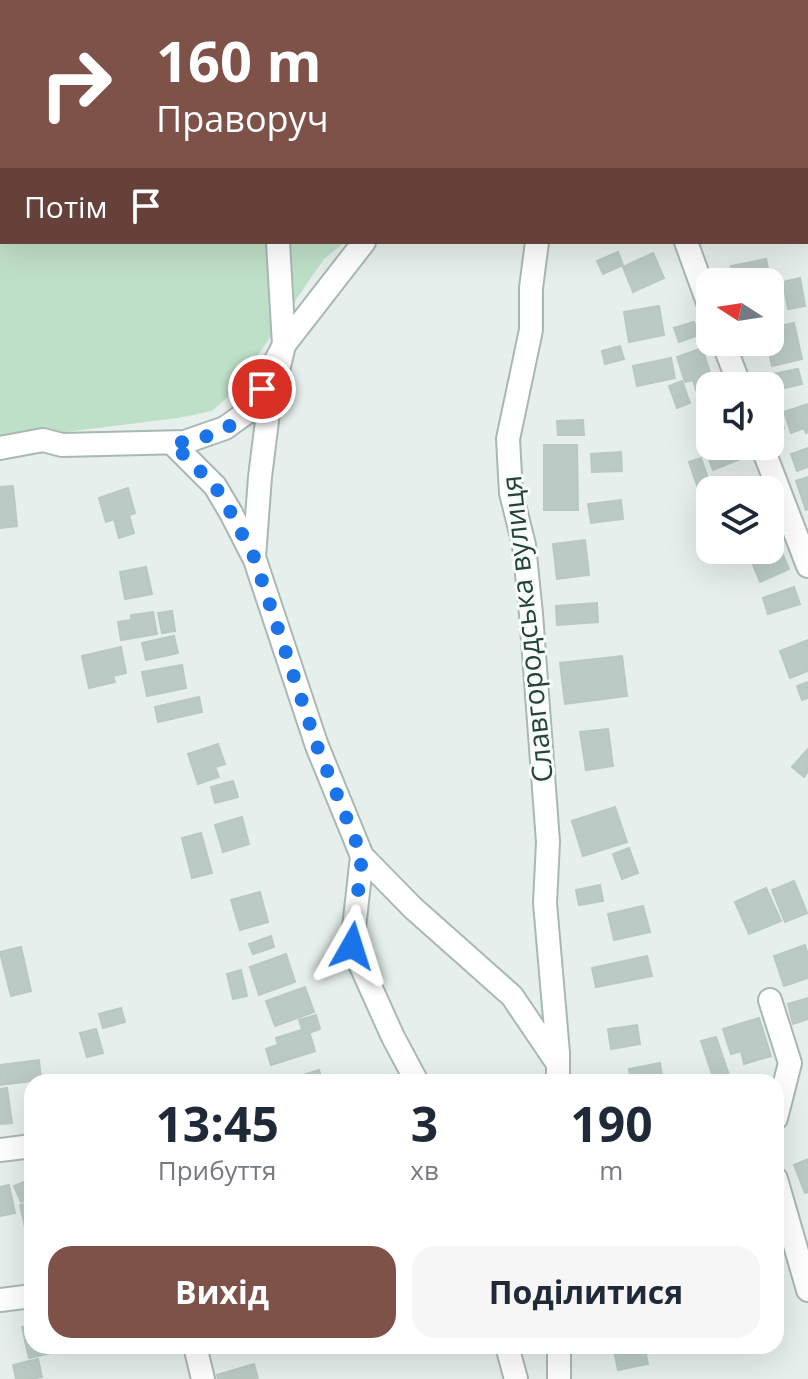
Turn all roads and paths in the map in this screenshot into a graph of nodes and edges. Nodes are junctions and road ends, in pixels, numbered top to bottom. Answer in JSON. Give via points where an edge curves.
{"nodes":[{"id":1,"x":278,"y":244,"type":"edge"},
{"id":2,"x":362,"y":244,"type":"edge"},
{"id":3,"x":537,"y":244,"type":"edge"},
{"id":4,"x":687,"y":244,"type":"edge"},
{"id":5,"x":696,"y":269,"type":"edge"},
{"id":6,"x":284,"y":345,"type":"junction"},
{"id":7,"x":172,"y":443,"type":"junction"},
{"id":8,"x":0,"y":448,"type":"edge"},
{"id":9,"x":767,"y":460,"type":"edge"},
{"id":10,"x":254,"y":557,"type":"junction"},
{"id":11,"x":808,"y":566,"type":"edge"},
{"id":12,"x":362,"y":856,"type":"junction"},
{"id":13,"x":770,"y":1000,"type":"dead end"},
{"id":14,"x":413,"y":1074,"type":"edge"},
{"id":15,"x":558,"y":1074,"type":"edge"},
{"id":16,"x":784,"y":1087,"type":"edge"},
{"id":17,"x":24,"y":1147,"type":"edge"},
{"id":18,"x":0,"y":1150,"type":"edge"},
{"id":19,"x":784,"y":1207,"type":"edge"},
{"id":20,"x":808,"y":1290,"type":"edge"},
{"id":21,"x":24,"y":1297,"type":"edge"},
{"id":22,"x":0,"y":1300,"type":"edge"},
{"id":23,"x":197,"y":1354,"type":"edge"},
{"id":24,"x":509,"y":1354,"type":"edge"},
{"id":25,"x":559,"y":1354,"type":"edge"},
{"id":26,"x":203,"y":1379,"type":"edge"},
{"id":27,"x":516,"y":1379,"type":"edge"},
{"id":28,"x":559,"y":1379,"type":"edge"}],
"edges":[{"from":1,"to":6,"type":"street"},
{"from":2,"to":6,"type":"street"},
{"from":3,"to":15,"type":"street","name":"Славгородська вулиця","via":[[531,330],[508,439],[511,493],[524,545],[531,614]]},
{"from":4,"to":5,"type":"street"},
{"from":6,"to":7,"type":"street","via":[[250,410],[225,428]]},
{"from":6,"to":10,"type":"street","name":"Славгородська вулиця","via":[[268,413]]},
{"from":7,"to":8,"type":"street","via":[[62,445],[43,440]]},
{"from":7,"to":10,"type":"street","name":"Славгородська вулиця","via":[[215,486]]},
{"from":9,"to":11,"type":"street"},
{"from":10,"to":12,"type":"street","name":"Славгородська вулиця","via":[[317,746]]},
{"from":12,"to":14,"type":"street","name":"Славгородська вулиця","via":[[352,946]]},
{"from":12,"to":15,"type":"street","name":"Славгородська вулиця","via":[[512,996]]},
{"from":13,"to":16,"type":"street","via":[[790,1063]]},
{"from":17,"to":18,"type":"street"},
{"from":19,"to":20,"type":"street"},
{"from":21,"to":22,"type":"street"},
{"from":23,"to":26,"type":"street"},
{"from":24,"to":27,"type":"street"},
{"from":25,"to":28,"type":"street"}]}
